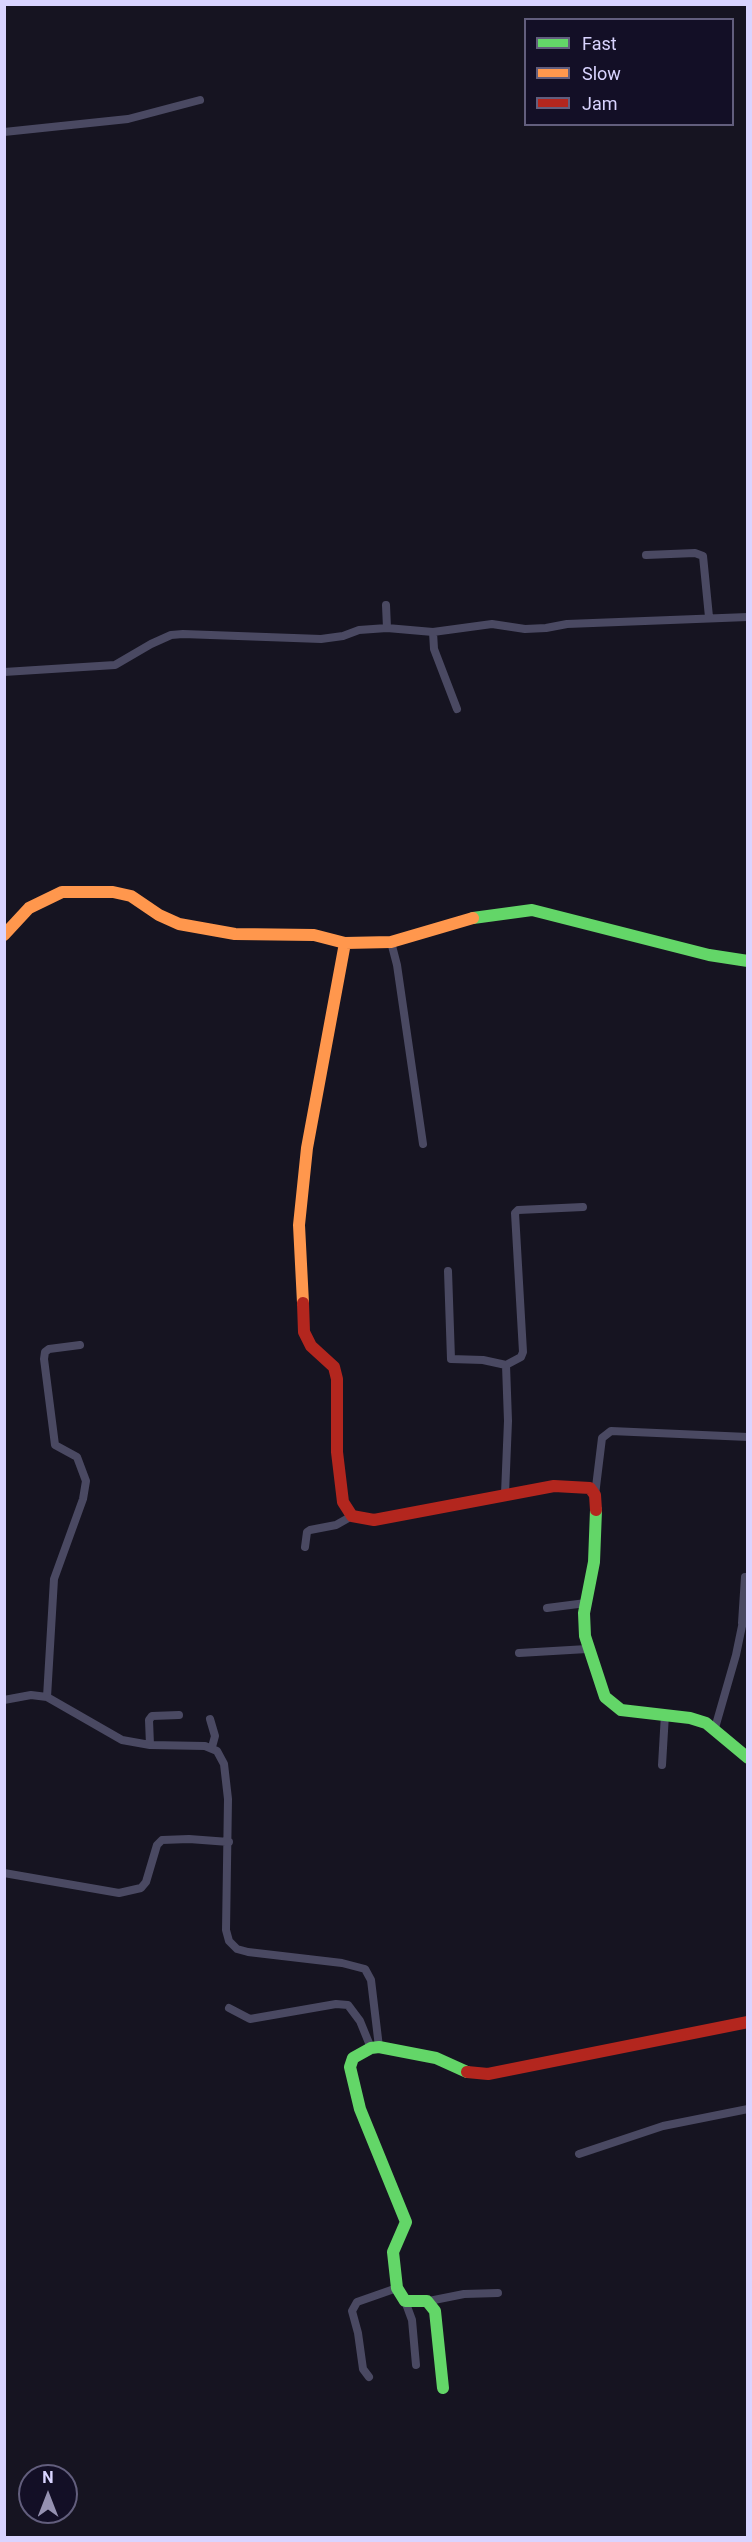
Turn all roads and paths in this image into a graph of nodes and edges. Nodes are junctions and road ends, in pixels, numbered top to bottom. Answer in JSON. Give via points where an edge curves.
{"nodes":[{"id":1,"x":200,"y":100,"type":"dead end"},
{"id":2,"x":4,"y":132,"type":"edge"},
{"id":3,"x":646,"y":555,"type":"dead end"},
{"id":4,"x":386,"y":605,"type":"dead end"},
{"id":5,"x":709,"y":617,"type":"junction"},
{"id":6,"x":747,"y":617,"type":"edge"},
{"id":7,"x":387,"y":628,"type":"junction"},
{"id":8,"x":434,"y":632,"type":"junction"},
{"id":9,"x":4,"y":672,"type":"edge"},
{"id":10,"x":457,"y":709,"type":"dead end"},
{"id":11,"x":4,"y":935,"type":"edge"},
{"id":12,"x":391,"y":942,"type":"junction"},
{"id":13,"x":345,"y":943,"type":"junction"},
{"id":14,"x":747,"y":961,"type":"edge"},
{"id":15,"x":423,"y":1144,"type":"dead end"},
{"id":16,"x":583,"y":1207,"type":"dead end"},
{"id":17,"x":448,"y":1271,"type":"dead end"},
{"id":18,"x":80,"y":1345,"type":"dead end"},
{"id":19,"x":506,"y":1365,"type":"junction"},
{"id":20,"x":747,"y":1437,"type":"edge"},
{"id":21,"x":505,"y":1494,"type":"junction"},
{"id":22,"x":595,"y":1495,"type":"junction"},
{"id":23,"x":352,"y":1516,"type":"junction"},
{"id":24,"x":305,"y":1547,"type":"dead end"},
{"id":25,"x":745,"y":1577,"type":"dead end"},
{"id":26,"x":586,"y":1603,"type":"junction"},
{"id":27,"x":547,"y":1608,"type":"dead end"},
{"id":28,"x":747,"y":1616,"type":"edge"},
{"id":29,"x":742,"y":1626,"type":"junction"},
{"id":30,"x":587,"y":1649,"type":"junction"},
{"id":31,"x":519,"y":1653,"type":"dead end"},
{"id":32,"x":47,"y":1697,"type":"junction"},
{"id":33,"x":4,"y":1700,"type":"edge"},
{"id":34,"x":665,"y":1714,"type":"junction"},
{"id":35,"x":179,"y":1715,"type":"dead end"},
{"id":36,"x":210,"y":1719,"type":"dead end"},
{"id":37,"x":715,"y":1728,"type":"junction"},
{"id":38,"x":150,"y":1745,"type":"junction"},
{"id":39,"x":212,"y":1748,"type":"junction"},
{"id":40,"x":747,"y":1758,"type":"edge"},
{"id":41,"x":662,"y":1765,"type":"dead end"},
{"id":42,"x":229,"y":1842,"type":"junction"},
{"id":43,"x":4,"y":1874,"type":"edge"},
{"id":44,"x":230,"y":2008,"type":"dead end"},
{"id":45,"x":747,"y":2022,"type":"edge"},
{"id":46,"x":375,"y":2047,"type":"junction"},
{"id":47,"x":747,"y":2109,"type":"edge"},
{"id":48,"x":579,"y":2154,"type":"dead end"},
{"id":49,"x":397,"y":2288,"type":"junction"},
{"id":50,"x":498,"y":2293,"type":"dead end"},
{"id":51,"x":405,"y":2301,"type":"junction"},
{"id":52,"x":429,"y":2301,"type":"junction"},
{"id":53,"x":416,"y":2365,"type":"dead end"},
{"id":54,"x":369,"y":2377,"type":"dead end"},
{"id":55,"x":443,"y":2388,"type":"dead end"}],
"edges":[{"from":1,"to":2,"type":"street","via":[[128,119]]},
{"from":3,"to":5,"type":"street","via":[[703,556]]},
{"from":4,"to":7,"type":"street"},
{"from":5,"to":6,"type":"street"},
{"from":5,"to":8,"type":"street","via":[[546,628],[483,624]]},
{"from":7,"to":8,"type":"street"},
{"from":7,"to":9,"type":"street","via":[[312,639],[183,634],[164,638],[115,665]]},
{"from":8,"to":10,"type":"street","via":[[434,649]]},
{"from":11,"to":13,"type":"street","via":[[39,901],[62,892],[79,892],[131,896],[165,918],[210,931],[314,935]]},
{"from":12,"to":13,"type":"street"},
{"from":12,"to":14,"type":"street","via":[[462,919],[532,910]]},
{"from":12,"to":15,"type":"street"},
{"from":13,"to":23,"type":"street","via":[[307,1148],[299,1225],[304,1332],[311,1346],[334,1367],[340,1490]]},
{"from":16,"to":19,"type":"street","via":[[515,1213],[523,1352]]},
{"from":17,"to":19,"type":"street","via":[[451,1359]]},
{"from":18,"to":32,"type":"street","via":[[49,1349],[44,1359],[55,1445],[77,1456],[86,1481],[54,1578]]},
{"from":19,"to":21,"type":"street"},
{"from":20,"to":22,"type":"street","via":[[611,1431],[602,1438]]},
{"from":21,"to":22,"type":"street","via":[[582,1486]]},
{"from":21,"to":23,"type":"street","via":[[374,1520]]},
{"from":22,"to":26,"type":"street","via":[[594,1562]]},
{"from":23,"to":24,"type":"street","via":[[336,1525],[310,1530]]},
{"from":25,"to":29,"type":"street"},
{"from":26,"to":27,"type":"street"},
{"from":26,"to":30,"type":"street"},
{"from":28,"to":29,"type":"street"},
{"from":29,"to":37,"type":"street"},
{"from":30,"to":31,"type":"street"},
{"from":30,"to":34,"type":"street","via":[[610,1702],[630,1712]]},
{"from":32,"to":33,"type":"street","via":[[31,1695]]},
{"from":32,"to":38,"type":"street","via":[[122,1740]]},
{"from":34,"to":37,"type":"street"},
{"from":34,"to":41,"type":"street"},
{"from":35,"to":38,"type":"street","via":[[152,1716]]},
{"from":36,"to":39,"type":"street","via":[[215,1736]]},
{"from":37,"to":40,"type":"street"},
{"from":38,"to":39,"type":"street"},
{"from":39,"to":42,"type":"street","via":[[224,1764]]},
{"from":42,"to":43,"type":"street","via":[[162,1840],[146,1882],[141,1888],[119,1893]]},
{"from":42,"to":46,"type":"street","via":[[229,1941],[248,1952],[365,1969],[371,1980]]},
{"from":44,"to":46,"type":"street","via":[[250,2019],[336,2004],[348,2006]]},
{"from":45,"to":46,"type":"street","via":[[488,2074],[466,2072],[436,2058]]},
{"from":46,"to":49,"type":"street","via":[[353,2058],[350,2067],[360,2109],[405,2218],[406,2227],[393,2252]]},
{"from":47,"to":48,"type":"street","via":[[663,2126]]},
{"from":49,"to":51,"type":"street"},
{"from":49,"to":54,"type":"street","via":[[357,2302],[351,2311],[363,2370]]},
{"from":50,"to":52,"type":"street"},
{"from":51,"to":52,"type":"street"},
{"from":51,"to":53,"type":"street","via":[[412,2320]]},
{"from":52,"to":55,"type":"street","via":[[438,2321]]}]}
